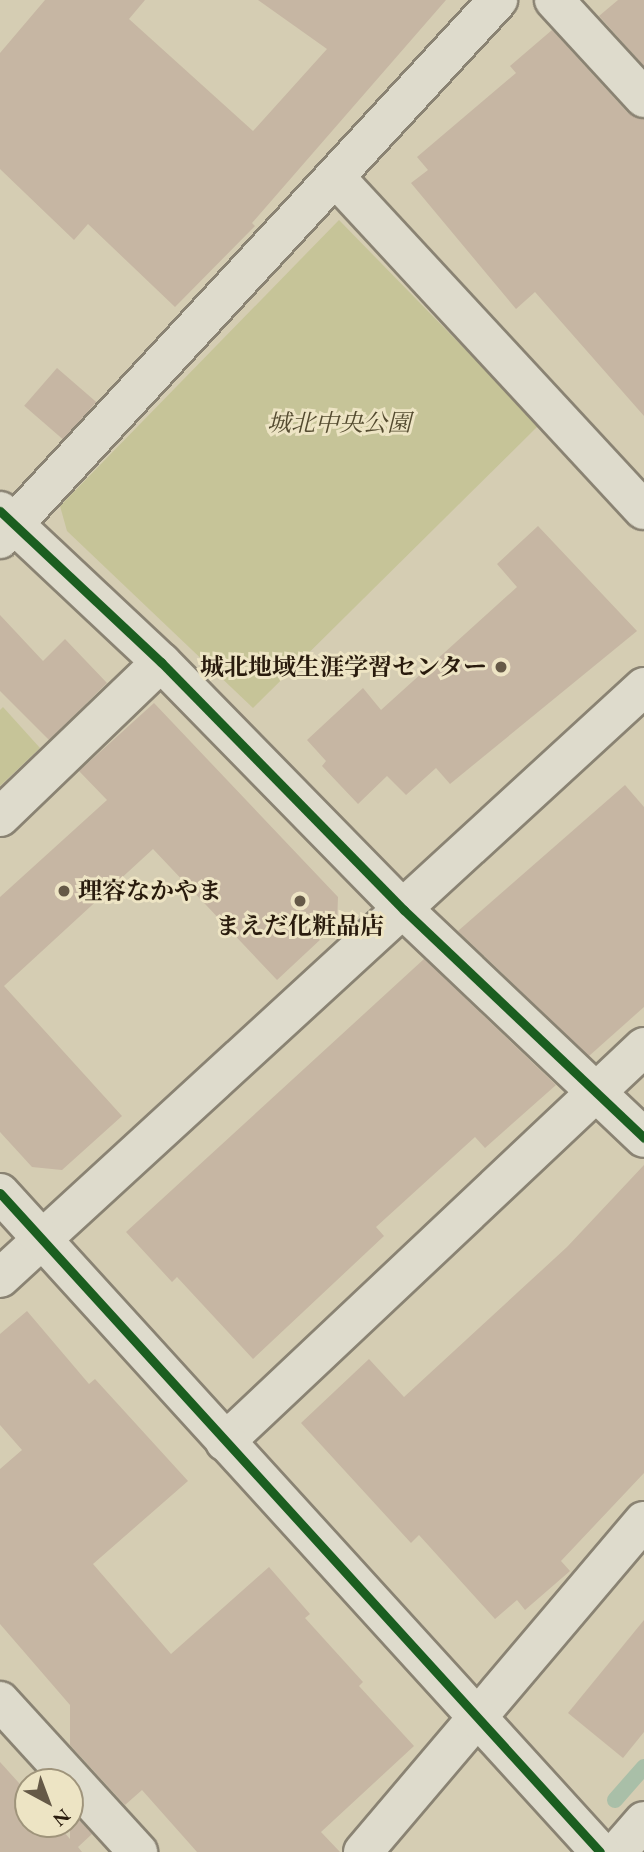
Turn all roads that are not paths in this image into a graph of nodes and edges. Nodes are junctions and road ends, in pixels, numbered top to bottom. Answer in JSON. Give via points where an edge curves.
{"nodes":[{"id":1,"x":498,"y":0,"type":"edge"},
{"id":2,"x":554,"y":0,"type":"edge"},
{"id":3,"x":644,"y":98,"type":"edge"},
{"id":4,"x":337,"y":179,"type":"junction"},
{"id":5,"x":644,"y":510,"type":"edge"},
{"id":6,"x":5,"y":525,"type":"edge"},
{"id":7,"x":161,"y":662,"type":"junction"},
{"id":8,"x":644,"y":687,"type":"edge"},
{"id":9,"x":0,"y":817,"type":"edge"},
{"id":10,"x":404,"y":910,"type":"junction"},
{"id":11,"x":644,"y":1047,"type":"edge"},
{"id":12,"x":596,"y":1089,"type":"junction"},
{"id":13,"x":644,"y":1138,"type":"edge"},
{"id":14,"x":0,"y":1193,"type":"edge"},
{"id":15,"x":42,"y":1240,"type":"junction"},
{"id":16,"x":0,"y":1278,"type":"edge"},
{"id":17,"x":225,"y":1442,"type":"junction"},
{"id":18,"x":644,"y":1521,"type":"edge"},
{"id":19,"x":0,"y":1701,"type":"edge"},
{"id":20,"x":477,"y":1718,"type":"junction"},
{"id":21,"x":644,"y":1821,"type":"edge"},
{"id":22,"x":138,"y":1852,"type":"edge"},
{"id":23,"x":363,"y":1852,"type":"edge"},
{"id":24,"x":600,"y":1852,"type":"edge"},
{"id":25,"x":617,"y":1852,"type":"edge"}],
"edges":[{"from":1,"to":4,"type":"street"},
{"from":2,"to":3,"type":"street"},
{"from":4,"to":5,"type":"street"},
{"from":4,"to":6,"type":"street"},
{"from":6,"to":7,"type":"street"},
{"from":7,"to":9,"type":"street"},
{"from":7,"to":10,"type":"street"},
{"from":8,"to":10,"type":"street"},
{"from":10,"to":12,"type":"street"},
{"from":10,"to":15,"type":"street"},
{"from":11,"to":12,"type":"street"},
{"from":12,"to":13,"type":"street"},
{"from":12,"to":17,"type":"street"},
{"from":14,"to":15,"type":"street"},
{"from":15,"to":16,"type":"street"},
{"from":15,"to":17,"type":"street"},
{"from":17,"to":20,"type":"street"},
{"from":18,"to":20,"type":"street"},
{"from":19,"to":22,"type":"street"},
{"from":20,"to":23,"type":"street"},
{"from":20,"to":24,"type":"street"},
{"from":21,"to":25,"type":"street"}]}
